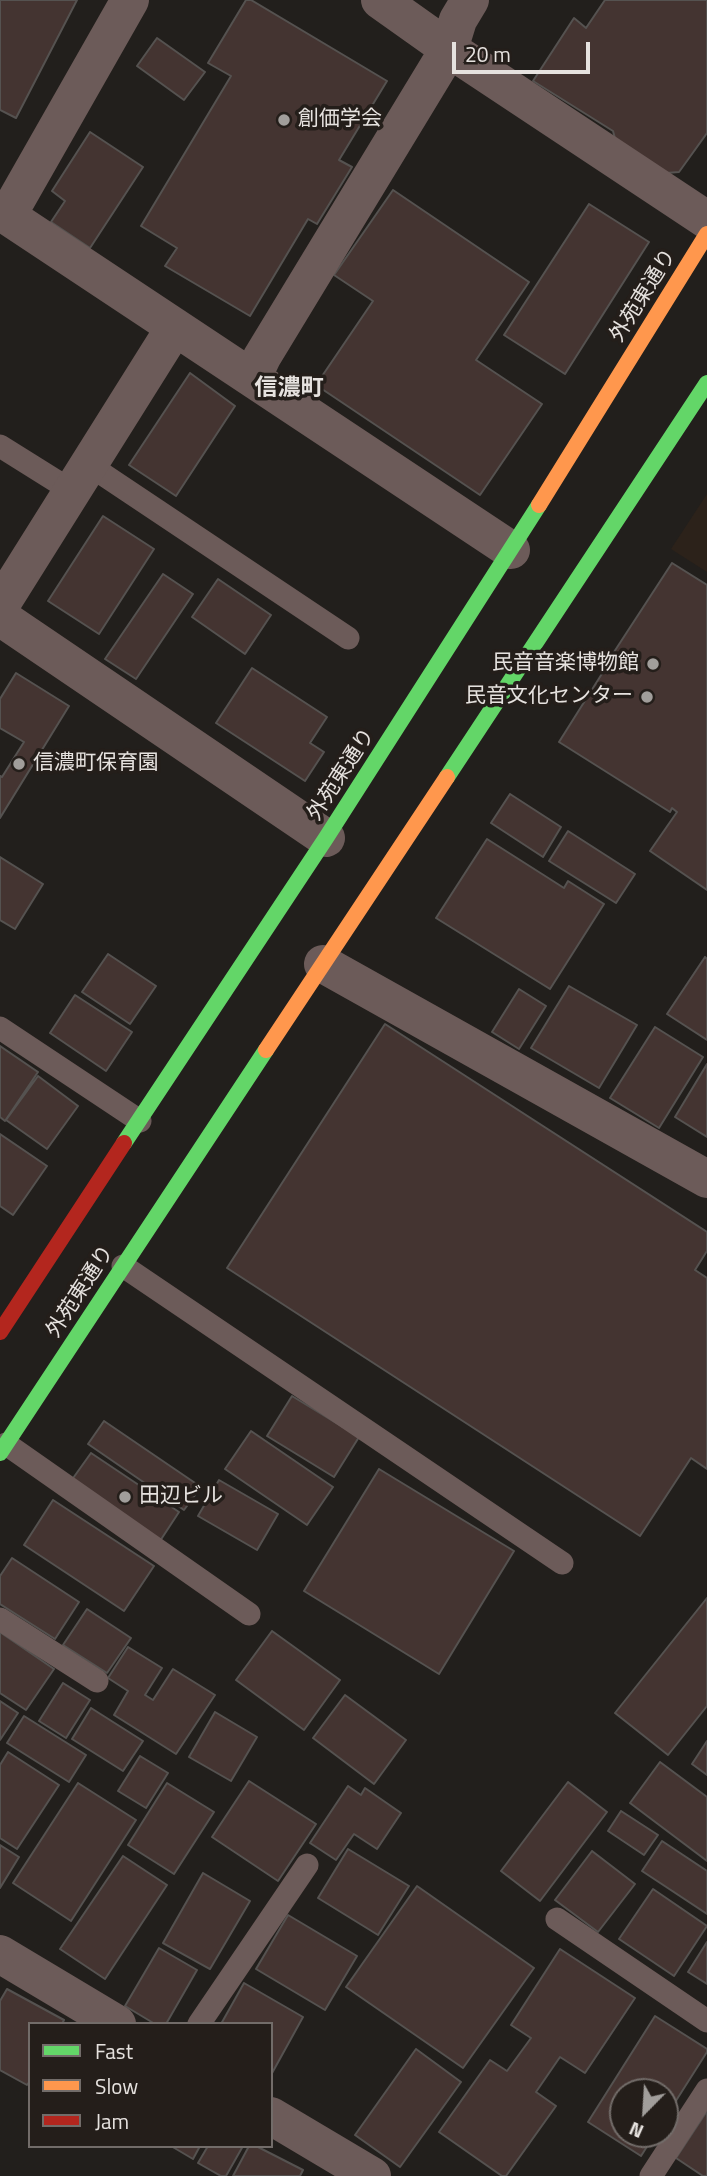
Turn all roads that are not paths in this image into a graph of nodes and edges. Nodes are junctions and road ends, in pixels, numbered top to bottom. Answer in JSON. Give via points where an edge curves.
{"nodes":[{"id":1,"x":130,"y":0,"type":"edge"},
{"id":2,"x":380,"y":0,"type":"edge"},
{"id":3,"x":470,"y":0,"type":"edge"},
{"id":4,"x":449,"y":50,"type":"junction"},
{"id":5,"x":3,"y":213,"type":"edge"},
{"id":6,"x":707,"y":220,"type":"edge"},
{"id":7,"x":707,"y":233,"type":"edge"},
{"id":8,"x":176,"y":327,"type":"junction"},
{"id":9,"x":252,"y":378,"type":"junction"},
{"id":10,"x":707,"y":383,"type":"edge"},
{"id":11,"x":0,"y":446,"type":"edge"},
{"id":12,"x":80,"y":478,"type":"junction"},
{"id":13,"x":511,"y":550,"type":"junction"},
{"id":14,"x":0,"y":606,"type":"edge"},
{"id":15,"x":0,"y":618,"type":"edge"},
{"id":16,"x":348,"y":638,"type":"dead end"},
{"id":17,"x":326,"y":838,"type":"junction"},
{"id":18,"x":324,"y":964,"type":"junction"},
{"id":19,"x":0,"y":1028,"type":"edge"},
{"id":20,"x":140,"y":1121,"type":"junction"},
{"id":21,"x":707,"y":1178,"type":"edge"},
{"id":22,"x":123,"y":1266,"type":"junction"},
{"id":23,"x":0,"y":1332,"type":"edge"},
{"id":24,"x":3,"y":1449,"type":"edge"},
{"id":25,"x":562,"y":1563,"type":"dead end"},
{"id":26,"x":249,"y":1614,"type":"dead end"},
{"id":27,"x":0,"y":1619,"type":"edge"},
{"id":28,"x":97,"y":1681,"type":"dead end"},
{"id":29,"x":307,"y":1865,"type":"dead end"},
{"id":30,"x":557,"y":1919,"type":"dead end"},
{"id":31,"x":0,"y":1954,"type":"edge"},
{"id":32,"x":707,"y":2021,"type":"edge"},
{"id":33,"x":114,"y":2022,"type":"edge"},
{"id":34,"x":200,"y":2022,"type":"edge"},
{"id":35,"x":707,"y":2090,"type":"edge"},
{"id":36,"x":273,"y":2117,"type":"edge"},
{"id":37,"x":372,"y":2176,"type":"edge"},
{"id":38,"x":651,"y":2176,"type":"edge"}],
"edges":[{"from":1,"to":5,"type":"street"},
{"from":2,"to":4,"type":"street"},
{"from":3,"to":4,"type":"street"},
{"from":4,"to":6,"type":"street"},
{"from":4,"to":9,"type":"street"},
{"from":5,"to":8,"type":"street"},
{"from":7,"to":13,"type":"main road","name":"外苑東通り"},
{"from":8,"to":9,"type":"street"},
{"from":8,"to":12,"type":"street"},
{"from":9,"to":13,"type":"street"},
{"from":10,"to":18,"type":"main road","name":"外苑東通り"},
{"from":11,"to":12,"type":"lane"},
{"from":12,"to":14,"type":"street"},
{"from":12,"to":16,"type":"lane"},
{"from":13,"to":17,"type":"main road","name":"外苑東通り"},
{"from":15,"to":17,"type":"street"},
{"from":17,"to":20,"type":"main road","name":"外苑東通り"},
{"from":18,"to":21,"type":"street"},
{"from":18,"to":22,"type":"main road","name":"外苑東通り"},
{"from":19,"to":20,"type":"lane"},
{"from":20,"to":23,"type":"main road","name":"外苑東通り"},
{"from":22,"to":24,"type":"main road","name":"外苑東通り"},
{"from":22,"to":25,"type":"lane"},
{"from":24,"to":26,"type":"lane"},
{"from":27,"to":28,"type":"lane"},
{"from":29,"to":34,"type":"lane"},
{"from":30,"to":32,"type":"lane"},
{"from":31,"to":33,"type":"street"},
{"from":35,"to":38,"type":"lane"},
{"from":36,"to":37,"type":"street"}]}
